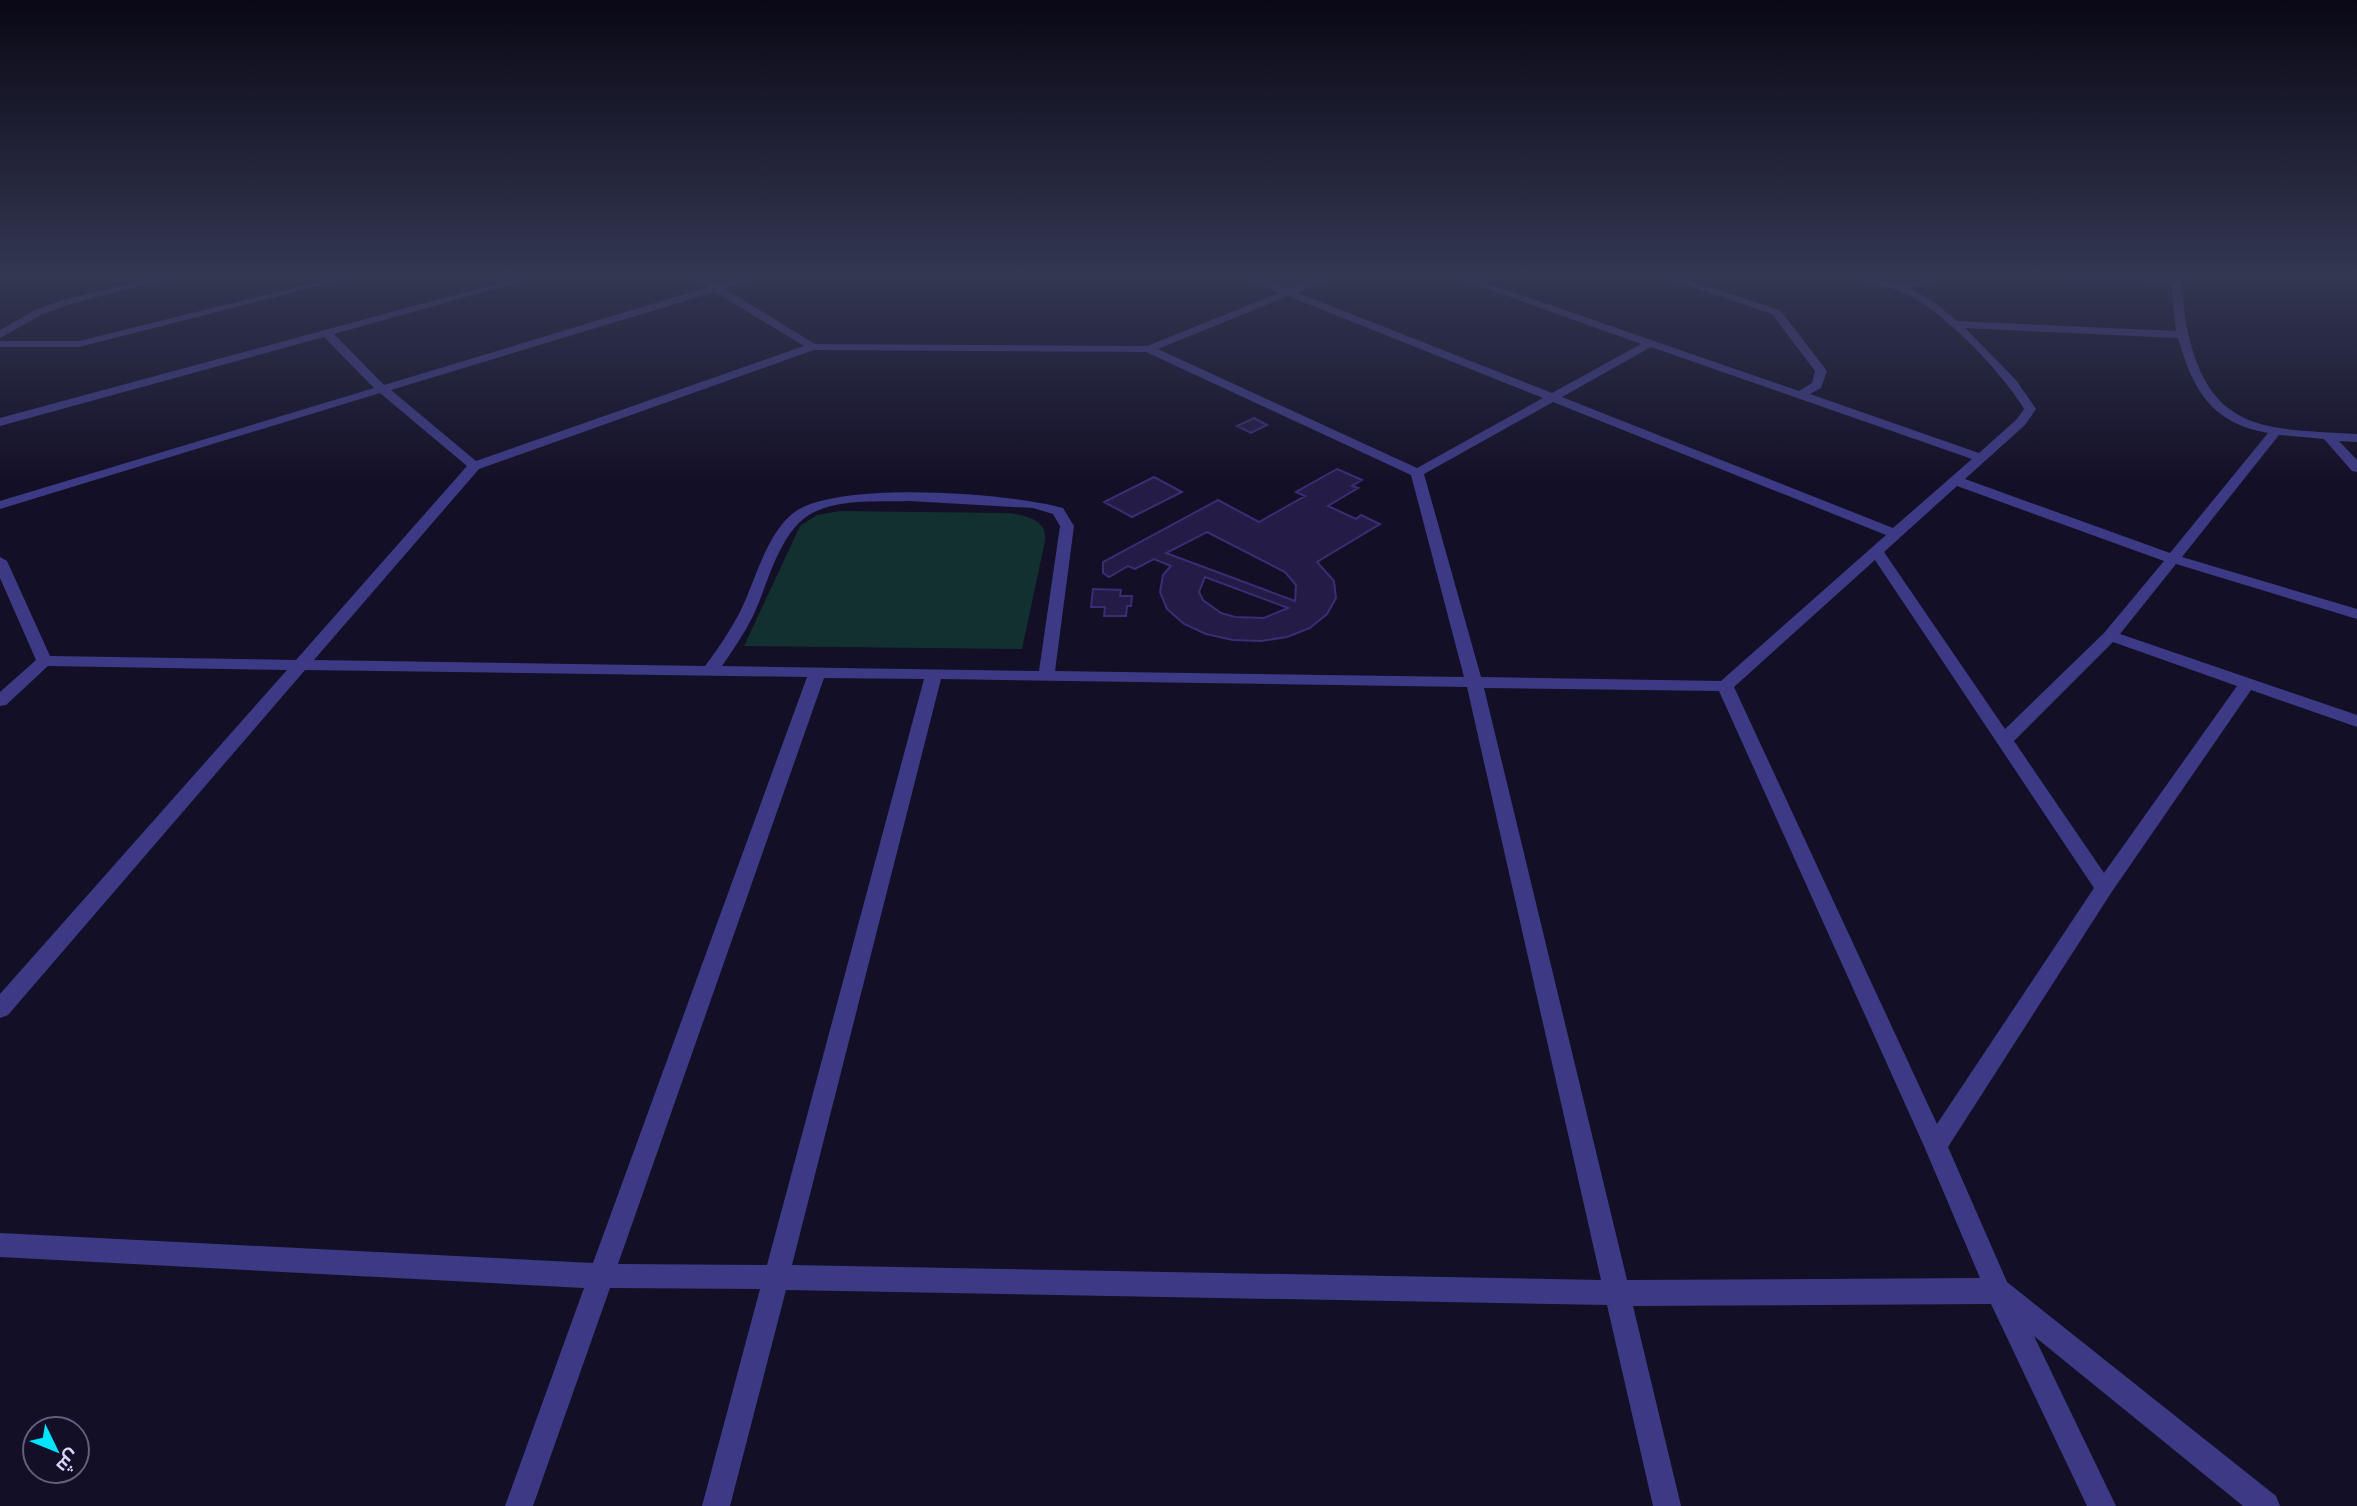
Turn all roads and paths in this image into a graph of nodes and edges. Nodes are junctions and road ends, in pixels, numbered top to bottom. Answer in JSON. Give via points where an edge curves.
{"nodes":[{"id":1,"x":86,"y":343,"type":"edge"},
{"id":2,"x":288,"y":343,"type":"edge"},
{"id":3,"x":336,"y":343,"type":"edge"},
{"id":4,"x":534,"y":343,"type":"edge"},
{"id":5,"x":807,"y":343,"type":"edge"},
{"id":6,"x":1162,"y":343,"type":"edge"},
{"id":7,"x":1418,"y":343,"type":"edge"},
{"id":8,"x":1651,"y":343,"type":"joint"},
{"id":9,"x":1799,"y":343,"type":"edge"},
{"id":10,"x":1972,"y":343,"type":"edge"},
{"id":11,"x":2185,"y":343,"type":"edge"},
{"id":12,"x":0,"y":344,"type":"edge"},
{"id":13,"x":813,"y":347,"type":"junction"},
{"id":14,"x":1148,"y":349,"type":"junction"},
{"id":15,"x":382,"y":389,"type":"junction"},
{"id":16,"x":1800,"y":395,"type":"junction"},
{"id":17,"x":1551,"y":397,"type":"junction"},
{"id":18,"x":0,"y":422,"type":"edge"},
{"id":19,"x":2277,"y":430,"type":"junction"},
{"id":20,"x":2328,"y":436,"type":"junction"},
{"id":21,"x":2357,"y":438,"type":"edge"},
{"id":22,"x":1981,"y":458,"type":"junction"},
{"id":23,"x":474,"y":466,"type":"junction"},
{"id":24,"x":2357,"y":468,"type":"edge"},
{"id":25,"x":1417,"y":473,"type":"junction"},
{"id":26,"x":1954,"y":480,"type":"junction"},
{"id":27,"x":0,"y":505,"type":"edge"},
{"id":28,"x":1895,"y":534,"type":"junction"},
{"id":29,"x":1875,"y":550,"type":"junction"},
{"id":30,"x":2173,"y":559,"type":"junction"},
{"id":31,"x":0,"y":561,"type":"edge"},
{"id":32,"x":2357,"y":614,"type":"edge"},
{"id":33,"x":2110,"y":636,"type":"junction"},
{"id":34,"x":44,"y":661,"type":"junction"},
{"id":35,"x":301,"y":665,"type":"junction"},
{"id":36,"x":710,"y":671,"type":"junction"},
{"id":37,"x":817,"y":673,"type":"junction"},
{"id":38,"x":934,"y":674,"type":"junction"},
{"id":39,"x":1046,"y":676,"type":"junction"},
{"id":40,"x":1474,"y":682,"type":"junction"},
{"id":41,"x":2247,"y":684,"type":"junction"},
{"id":42,"x":1725,"y":686,"type":"junction"},
{"id":43,"x":0,"y":701,"type":"edge"},
{"id":44,"x":2357,"y":721,"type":"edge"},
{"id":45,"x":2003,"y":741,"type":"junction"},
{"id":46,"x":2104,"y":888,"type":"junction"},
{"id":47,"x":0,"y":1009,"type":"edge"},
{"id":48,"x":1936,"y":1146,"type":"junction"},
{"id":49,"x":0,"y":1245,"type":"edge"},
{"id":50,"x":601,"y":1276,"type":"junction"},
{"id":51,"x":778,"y":1277,"type":"junction"},
{"id":52,"x":1998,"y":1291,"type":"junction"},
{"id":53,"x":1615,"y":1293,"type":"junction"},
{"id":54,"x":519,"y":1506,"type":"edge"},
{"id":55,"x":716,"y":1506,"type":"edge"},
{"id":56,"x":1667,"y":1506,"type":"edge"},
{"id":57,"x":2102,"y":1506,"type":"edge"},
{"id":58,"x":2266,"y":1506,"type":"edge"}],
"edges":[{"from":1,"to":12,"type":"street"},
{"from":2,"to":18,"type":"street"},
{"from":3,"to":15,"type":"street"},
{"from":4,"to":15,"type":"street"},
{"from":5,"to":13,"type":"street"},
{"from":6,"to":14,"type":"street"},
{"from":7,"to":17,"type":"street"},
{"from":8,"to":16,"type":"street"},
{"from":8,"to":17,"type":"street"},
{"from":9,"to":16,"type":"street","via":[[1821,371],[1817,385]]},
{"from":10,"to":22,"type":"street","via":[[2016,386],[2030,409]]},
{"from":11,"to":19,"type":"street","via":[[2202,391],[2218,410],[2244,424]]},
{"from":13,"to":14,"type":"street"},
{"from":13,"to":23,"type":"street"},
{"from":14,"to":25,"type":"street"},
{"from":15,"to":23,"type":"street"},
{"from":15,"to":27,"type":"street"},
{"from":16,"to":22,"type":"street"},
{"from":17,"to":25,"type":"street"},
{"from":17,"to":28,"type":"street"},
{"from":19,"to":20,"type":"street"},
{"from":19,"to":30,"type":"street"},
{"from":20,"to":21,"type":"street"},
{"from":20,"to":24,"type":"street"},
{"from":22,"to":26,"type":"street"},
{"from":23,"to":35,"type":"street"},
{"from":25,"to":40,"type":"street"},
{"from":26,"to":28,"type":"street"},
{"from":26,"to":30,"type":"street"},
{"from":28,"to":29,"type":"street"},
{"from":29,"to":42,"type":"street"},
{"from":29,"to":45,"type":"street"},
{"from":30,"to":32,"type":"street"},
{"from":30,"to":33,"type":"street"},
{"from":31,"to":34,"type":"street"},
{"from":33,"to":41,"type":"street"},
{"from":33,"to":45,"type":"street"},
{"from":34,"to":35,"type":"street"},
{"from":34,"to":43,"type":"street"},
{"from":35,"to":36,"type":"street"},
{"from":35,"to":47,"type":"street"},
{"from":36,"to":37,"type":"street"},
{"from":36,"to":39,"type":"street","via":[[741,626],[796,517],[815,505],[873,497],[1013,502],[1058,511],[1067,526]]},
{"from":37,"to":38,"type":"street"},
{"from":37,"to":50,"type":"street"},
{"from":38,"to":39,"type":"street"},
{"from":38,"to":51,"type":"street"},
{"from":39,"to":40,"type":"street"},
{"from":40,"to":42,"type":"street"},
{"from":40,"to":53,"type":"street"},
{"from":41,"to":44,"type":"street"},
{"from":41,"to":46,"type":"street"},
{"from":42,"to":48,"type":"street"},
{"from":45,"to":46,"type":"street"},
{"from":46,"to":48,"type":"street"},
{"from":48,"to":52,"type":"street"},
{"from":49,"to":50,"type":"street"},
{"from":50,"to":51,"type":"street"},
{"from":50,"to":54,"type":"street"},
{"from":51,"to":53,"type":"street"},
{"from":51,"to":55,"type":"street"},
{"from":52,"to":53,"type":"street"},
{"from":52,"to":57,"type":"street"},
{"from":52,"to":58,"type":"street"},
{"from":53,"to":56,"type":"street"}]}
